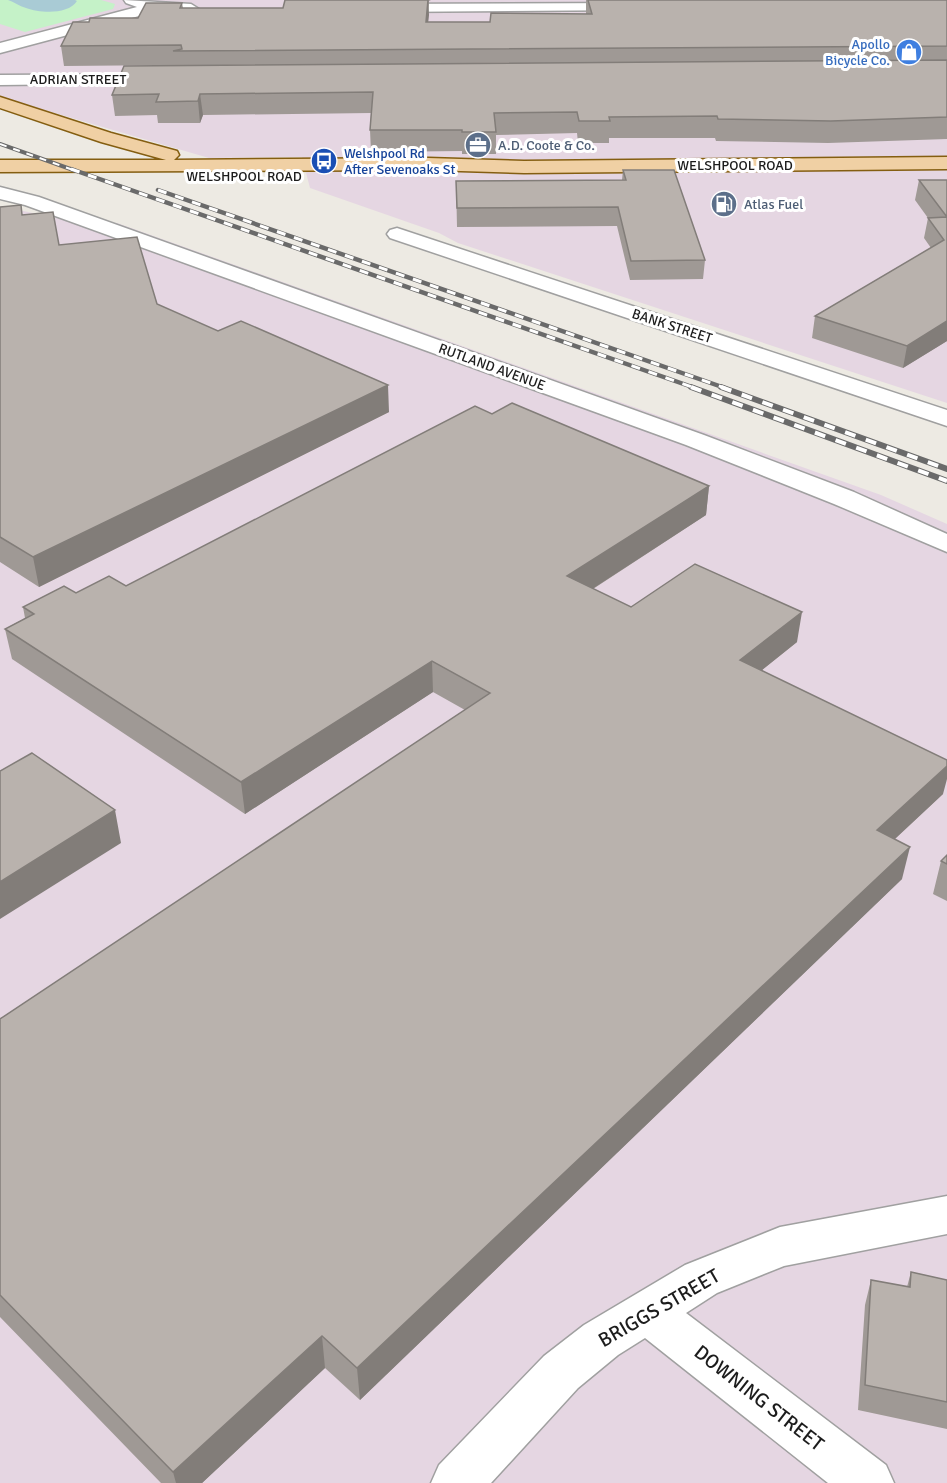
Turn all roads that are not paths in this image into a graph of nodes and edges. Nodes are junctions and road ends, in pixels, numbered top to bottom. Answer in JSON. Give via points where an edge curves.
{"nodes":[{"id":1,"x":131,"y":0,"type":"edge"},
{"id":2,"x":178,"y":0,"type":"edge"},
{"id":3,"x":153,"y":7,"type":"junction"},
{"id":4,"x":650,"y":7,"type":"edge"},
{"id":5,"x":365,"y":8,"type":"edge"},
{"id":6,"x":211,"y":9,"type":"edge"},
{"id":7,"x":0,"y":48,"type":"edge"},
{"id":8,"x":184,"y":79,"type":"edge"},
{"id":9,"x":0,"y":80,"type":"edge"},
{"id":10,"x":0,"y":102,"type":"edge"},
{"id":11,"x":107,"y":138,"type":"junction"},
{"id":12,"x":947,"y":163,"type":"edge"},
{"id":13,"x":0,"y":166,"type":"edge"},
{"id":14,"x":128,"y":166,"type":"junction"},
{"id":15,"x":179,"y":171,"type":"junction"},
{"id":16,"x":153,"y":176,"type":"junction"},
{"id":17,"x":0,"y":177,"type":"edge"},
{"id":18,"x":40,"y":177,"type":"junction"},
{"id":19,"x":0,"y":193,"type":"edge"},
{"id":20,"x":32,"y":201,"type":"junction"},
{"id":21,"x":397,"y":234,"type":"dead end"},
{"id":22,"x":947,"y":418,"type":"edge"},
{"id":23,"x":947,"y":544,"type":"edge"},
{"id":24,"x":947,"y":1215,"type":"edge"},
{"id":25,"x":649,"y":1313,"type":"junction"},
{"id":26,"x":457,"y":1483,"type":"edge"},
{"id":27,"x":868,"y":1483,"type":"edge"}],
"edges":[{"from":1,"to":3,"type":"street"},
{"from":2,"to":3,"type":"street"},
{"from":3,"to":6,"type":"street"},
{"from":3,"to":7,"type":"street"},
{"from":4,"to":5,"type":"street"},
{"from":8,"to":9,"type":"street","name":"ADRIAN STREET"},
{"from":10,"to":11,"type":"main road"},
{"from":11,"to":14,"type":"main road","via":[[127,158]]},
{"from":11,"to":15,"type":"main road","via":[[172,156]]},
{"from":12,"to":15,"type":"main road","name":"WELSHPOOL ROAD","via":[[524,166],[431,174]]},
{"from":13,"to":14,"type":"main road","name":"WELSHPOOL ROAD"},
{"from":14,"to":15,"type":"main road","name":"WELSHPOOL ROAD"},
{"from":14,"to":16,"type":"main road"},
{"from":15,"to":16,"type":"main road","name":"WELSHPOOL ROAD"},
{"from":16,"to":18,"type":"main road","name":"WELSHPOOL ROAD"},
{"from":17,"to":18,"type":"main road","name":"WELSHPOOL ROAD"},
{"from":18,"to":20,"type":"street","via":[[27,188]]},
{"from":19,"to":20,"type":"street","name":"RUTLAND AVENUE"},
{"from":20,"to":23,"type":"street","name":"RUTLAND AVENUE","via":[[695,440],[844,498]]},
{"from":21,"to":22,"type":"street","name":"BANK STREET"},
{"from":24,"to":25,"type":"street","name":"BRIGGS STREET","via":[[780,1247],[701,1279]]},
{"from":25,"to":26,"type":"street","name":"BRIGGS STREET","via":[[601,1340],[561,1372]]},
{"from":25,"to":27,"type":"street","name":"DOWNING STREET"}]}
